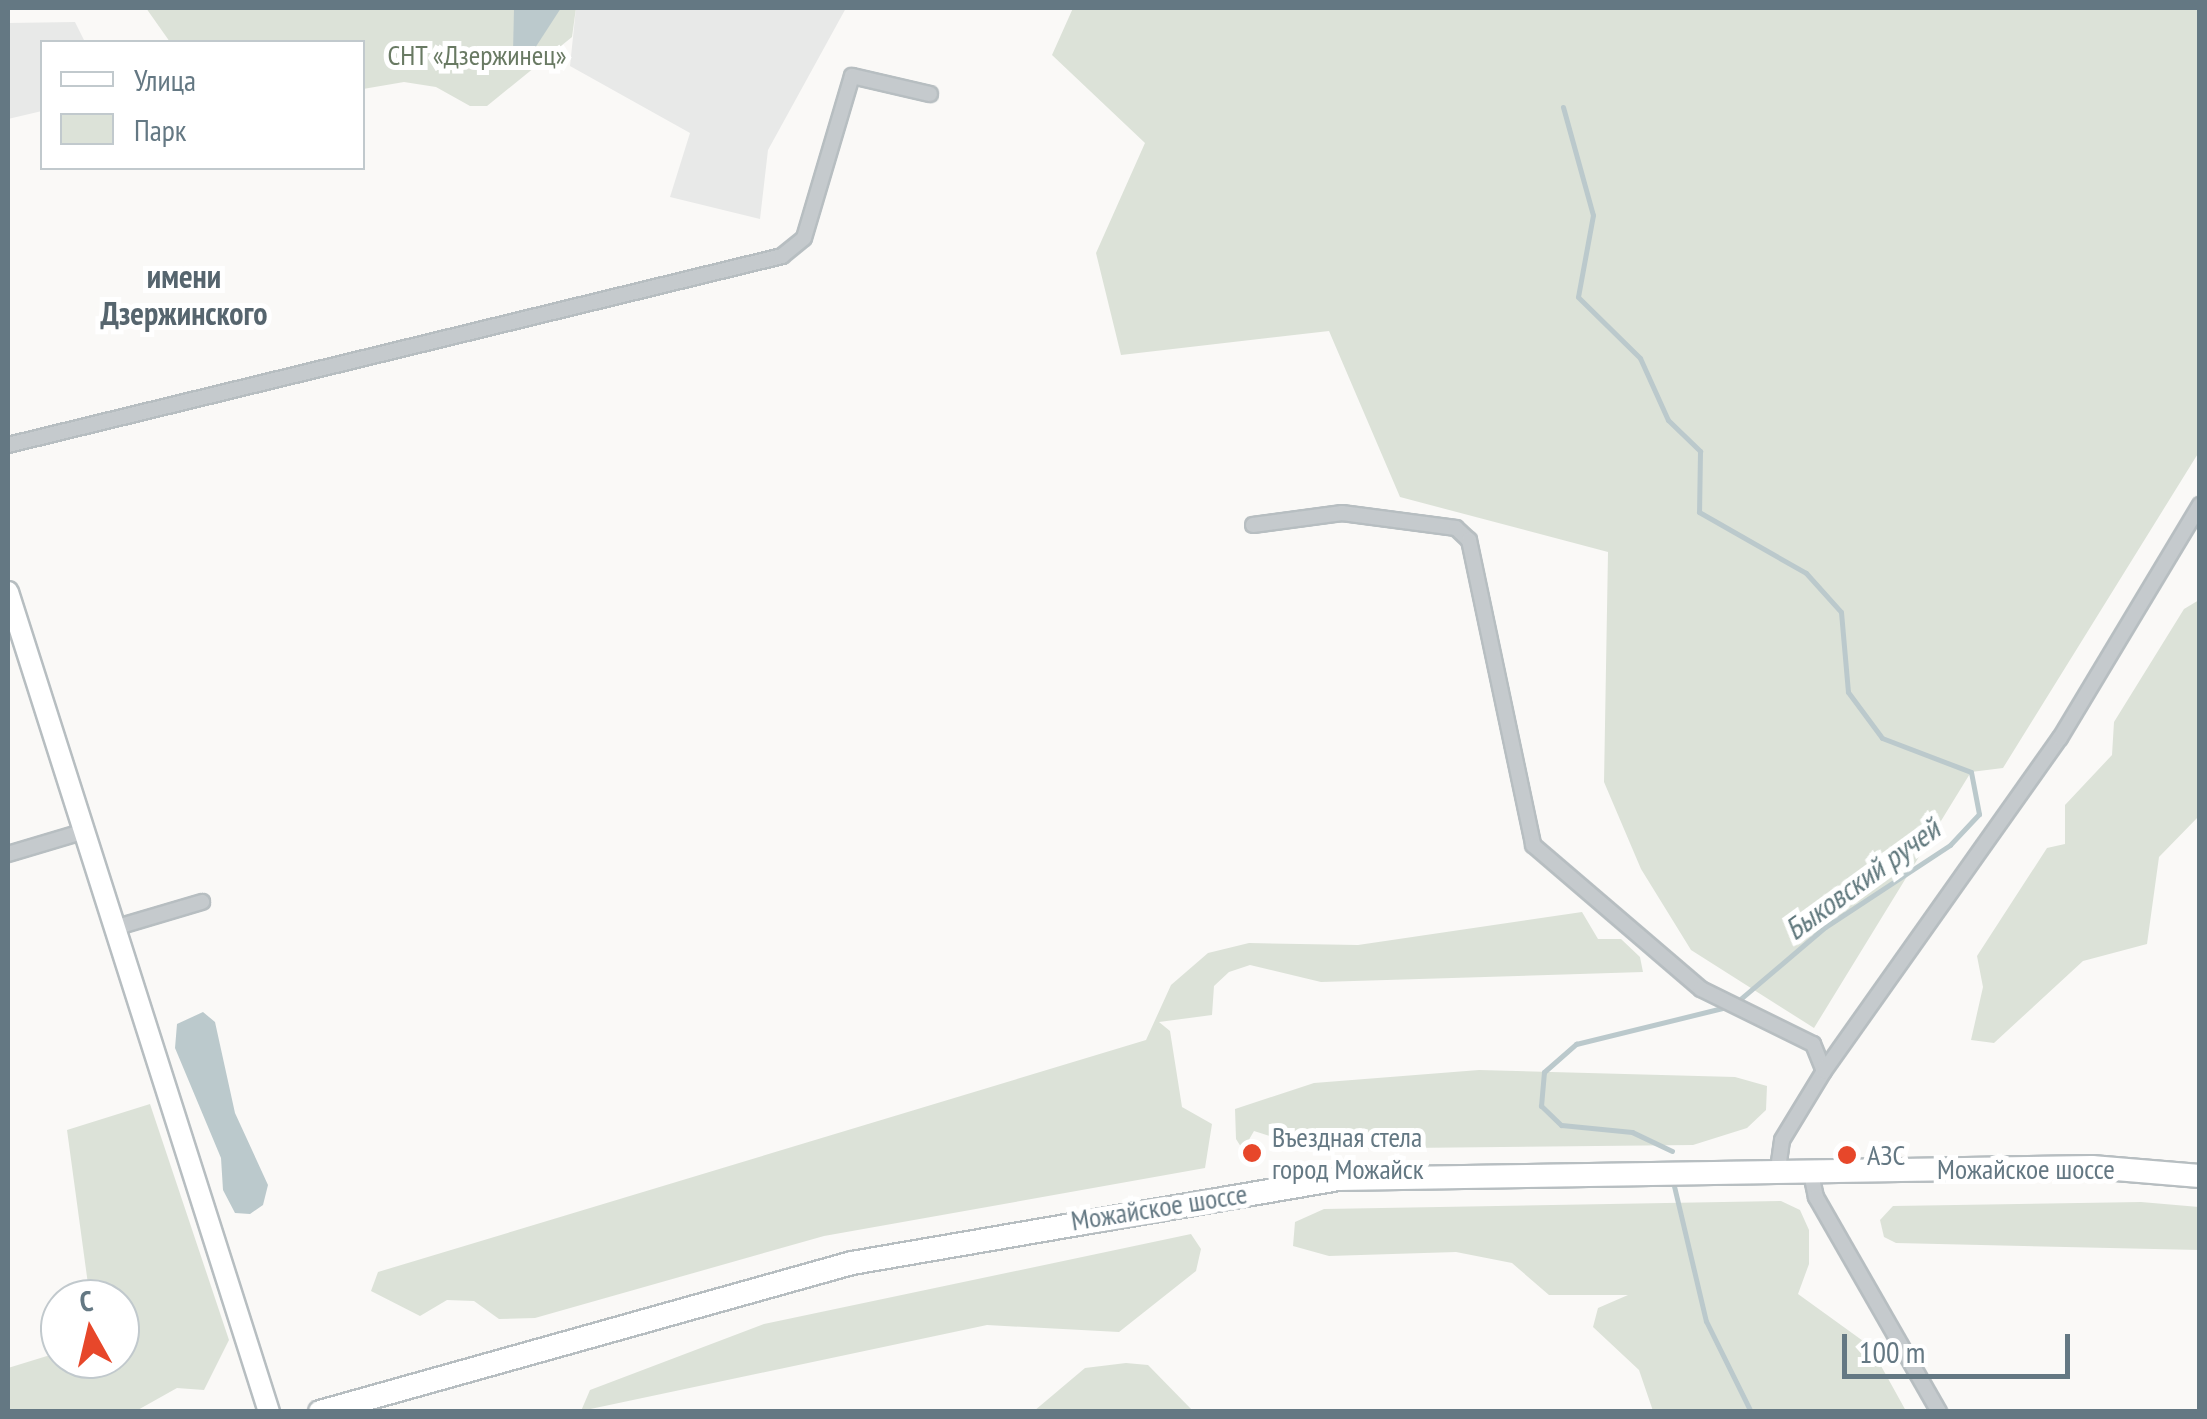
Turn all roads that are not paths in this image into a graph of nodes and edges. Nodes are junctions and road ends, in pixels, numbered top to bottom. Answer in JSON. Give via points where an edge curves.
{"nodes":[{"id":1,"x":930,"y":94,"type":"dead end"},
{"id":2,"x":8,"y":445,"type":"edge"},
{"id":3,"x":2200,"y":505,"type":"edge"},
{"id":4,"x":1253,"y":524,"type":"dead end"},
{"id":5,"x":8,"y":592,"type":"edge"},
{"id":6,"x":82,"y":832,"type":"junction"},
{"id":7,"x":8,"y":854,"type":"edge"},
{"id":8,"x":202,"y":902,"type":"dead end"},
{"id":9,"x":114,"y":928,"type":"junction"},
{"id":10,"x":1824,"y":1071,"type":"junction"},
{"id":11,"x":1778,"y":1169,"type":"junction"},
{"id":12,"x":1810,"y":1169,"type":"junction"},
{"id":13,"x":2200,"y":1176,"type":"edge"},
{"id":14,"x":269,"y":1412,"type":"edge"},
{"id":15,"x":320,"y":1412,"type":"edge"},
{"id":16,"x":1940,"y":1412,"type":"edge"}],
"edges":[{"from":1,"to":2,"type":"street","via":[[852,76],[804,238],[782,256]]},
{"from":3,"to":10,"type":"street","via":[[2060,738]]},
{"from":4,"to":10,"type":"street","via":[[1342,513],[1456,528],[1469,540],[1532,845],[1700,989],[1813,1044]]},
{"from":5,"to":6,"type":"street"},
{"from":6,"to":7,"type":"street"},
{"from":6,"to":9,"type":"street"},
{"from":8,"to":9,"type":"street"},
{"from":9,"to":14,"type":"street"},
{"from":10,"to":11,"type":"street","via":[[1782,1140]]},
{"from":11,"to":12,"type":"main road","name":"Можайское шоссе"},
{"from":11,"to":15,"type":"main road","name":"Можайское шоссе","via":[[1398,1174],[1084,1219],[830,1268]]},
{"from":12,"to":13,"type":"main road","name":"Можайское шоссе","via":[[2092,1167]]},
{"from":12,"to":16,"type":"street","via":[[1816,1198]]}]}
